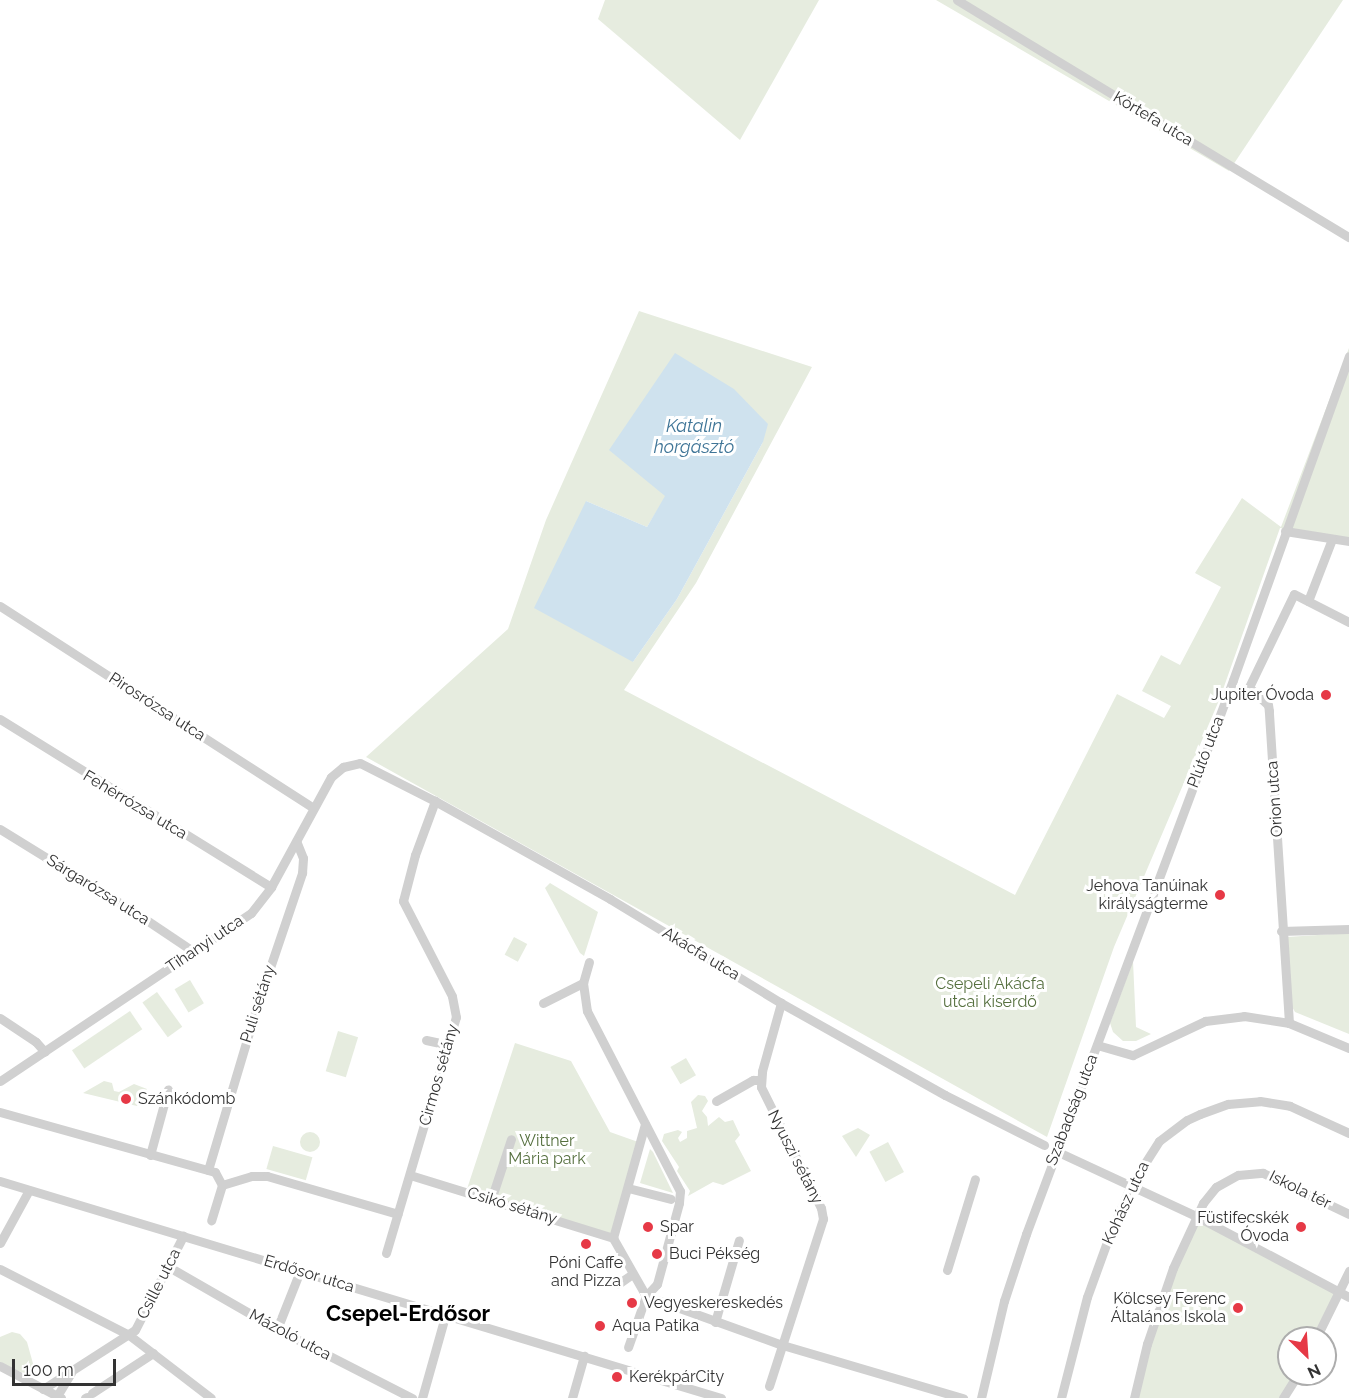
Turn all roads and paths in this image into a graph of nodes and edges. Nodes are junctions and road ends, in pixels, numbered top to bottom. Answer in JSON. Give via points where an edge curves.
{"nodes":[{"id":1,"x":957,"y":0,"type":"edge"},
{"id":2,"x":1349,"y":237,"type":"edge"},
{"id":3,"x":1349,"y":356,"type":"edge"},
{"id":4,"x":1285,"y":531,"type":"junction"},
{"id":5,"x":1332,"y":538,"type":"junction"},
{"id":6,"x":1349,"y":541,"type":"edge"},
{"id":7,"x":1308,"y":602,"type":"junction"},
{"id":8,"x":0,"y":606,"type":"edge"},
{"id":9,"x":1349,"y":622,"type":"edge"},
{"id":10,"x":0,"y":719,"type":"edge"},
{"id":11,"x":360,"y":763,"type":"joint"},
{"id":12,"x":435,"y":801,"type":"junction"},
{"id":13,"x":314,"y":808,"type":"junction"},
{"id":14,"x":0,"y":829,"type":"edge"},
{"id":15,"x":296,"y":841,"type":"junction"},
{"id":16,"x":270,"y":887,"type":"junction"},
{"id":17,"x":1349,"y":929,"type":"edge"},
{"id":18,"x":1281,"y":932,"type":"junction"},
{"id":19,"x":194,"y":952,"type":"junction"},
{"id":20,"x":589,"y":962,"type":"dead end"},
{"id":21,"x":583,"y":982,"type":"junction"},
{"id":22,"x":543,"y":1003,"type":"dead end"},
{"id":23,"x":781,"y":1003,"type":"junction"},
{"id":24,"x":0,"y":1018,"type":"edge"},
{"id":25,"x":1289,"y":1023,"type":"junction"},
{"id":26,"x":426,"y":1040,"type":"dead end"},
{"id":27,"x":449,"y":1045,"type":"junction"},
{"id":28,"x":1097,"y":1045,"type":"junction"},
{"id":29,"x":1349,"y":1048,"type":"edge"},
{"id":30,"x":45,"y":1052,"type":"junction"},
{"id":31,"x":761,"y":1080,"type":"junction"},
{"id":32,"x":0,"y":1081,"type":"edge"},
{"id":33,"x":168,"y":1089,"type":"dead end"},
{"id":34,"x":716,"y":1101,"type":"dead end"},
{"id":35,"x":0,"y":1112,"type":"edge"},
{"id":36,"x":645,"y":1124,"type":"junction"},
{"id":37,"x":1349,"y":1133,"type":"edge"},
{"id":38,"x":511,"y":1139,"type":"dead end"},
{"id":39,"x":1044,"y":1145,"type":"dead end"},
{"id":40,"x":1056,"y":1151,"type":"junction"},
{"id":41,"x":150,"y":1155,"type":"junction"},
{"id":42,"x":208,"y":1170,"type":"junction"},
{"id":43,"x":410,"y":1175,"type":"junction"},
{"id":44,"x":975,"y":1179,"type":"dead end"},
{"id":45,"x":0,"y":1181,"type":"edge"},
{"id":46,"x":222,"y":1185,"type":"junction"},
{"id":47,"x":1131,"y":1185,"type":"junction"},
{"id":48,"x":628,"y":1188,"type":"junction"},
{"id":49,"x":29,"y":1190,"type":"junction"},
{"id":50,"x":671,"y":1199,"type":"dead end"},
{"id":51,"x":491,"y":1200,"type":"junction"},
{"id":52,"x":398,"y":1214,"type":"junction"},
{"id":53,"x":1349,"y":1214,"type":"edge"},
{"id":54,"x":1196,"y":1216,"type":"junction"},
{"id":55,"x":211,"y":1220,"type":"dead end"},
{"id":56,"x":183,"y":1236,"type":"junction"},
{"id":57,"x":613,"y":1238,"type":"junction"},
{"id":58,"x":739,"y":1240,"type":"dead end"},
{"id":59,"x":0,"y":1243,"type":"edge"},
{"id":60,"x":387,"y":1253,"type":"dead end"},
{"id":61,"x":169,"y":1268,"type":"junction"},
{"id":62,"x":0,"y":1269,"type":"edge"},
{"id":63,"x":947,"y":1270,"type":"dead end"},
{"id":64,"x":300,"y":1271,"type":"junction"},
{"id":65,"x":1349,"y":1271,"type":"edge"},
{"id":66,"x":631,"y":1275,"type":"junction"},
{"id":67,"x":618,"y":1284,"type":"dead end"},
{"id":68,"x":1338,"y":1292,"type":"junction"},
{"id":69,"x":646,"y":1296,"type":"junction"},
{"id":70,"x":1349,"y":1297,"type":"edge"},
{"id":71,"x":445,"y":1316,"type":"junction"},
{"id":72,"x":715,"y":1322,"type":"junction"},
{"id":73,"x":1322,"y":1326,"type":"edge"},
{"id":74,"x":276,"y":1329,"type":"junction"},
{"id":75,"x":129,"y":1335,"type":"junction"},
{"id":76,"x":784,"y":1345,"type":"junction"},
{"id":77,"x":628,"y":1347,"type":"dead end"},
{"id":78,"x":153,"y":1353,"type":"junction"},
{"id":79,"x":584,"y":1356,"type":"junction"},
{"id":80,"x":0,"y":1366,"type":"edge"},
{"id":81,"x":72,"y":1371,"type":"junction"},
{"id":82,"x":769,"y":1386,"type":"dead end"},
{"id":83,"x":43,"y":1389,"type":"junction"},
{"id":84,"x":88,"y":1396,"type":"edge"},
{"id":85,"x":59,"y":1397,"type":"edge"},
{"id":86,"x":211,"y":1398,"type":"edge"},
{"id":87,"x":412,"y":1398,"type":"edge"},
{"id":88,"x":422,"y":1398,"type":"edge"},
{"id":89,"x":572,"y":1398,"type":"edge"},
{"id":90,"x":721,"y":1398,"type":"edge"},
{"id":91,"x":963,"y":1398,"type":"edge"},
{"id":92,"x":981,"y":1398,"type":"edge"},
{"id":93,"x":1061,"y":1398,"type":"edge"},
{"id":94,"x":1134,"y":1398,"type":"edge"}],
"edges":[{"from":1,"to":2,"type":"street","name":"Körtefa utca"},
{"from":3,"to":4,"type":"street","name":"Plútó utca"},
{"from":4,"to":5,"type":"street"},
{"from":4,"to":28,"type":"street","name":"Plútó utca"},
{"from":5,"to":6,"type":"street"},
{"from":5,"to":7,"type":"street"},
{"from":7,"to":9,"type":"street"},
{"from":7,"to":18,"type":"street","name":"Orion utca","via":[[1294,594],[1249,687],[1268,705],[1269,711]]},
{"from":8,"to":13,"type":"street","name":"Pirosrózsa utca"},
{"from":10,"to":16,"type":"street","name":"Fehérrózsa utca"},
{"from":11,"to":12,"type":"street","name":"Akácfa utca"},
{"from":11,"to":13,"type":"street","name":"Tihanyi utca","via":[[336,772]]},
{"from":12,"to":23,"type":"street","name":"Akácfa utca","via":[[610,899]]},
{"from":12,"to":27,"type":"street","name":"Cirmos sétány","via":[[403,900],[452,996],[456,1017]]},
{"from":13,"to":15,"type":"street","name":"Tihanyi utca"},
{"from":14,"to":19,"type":"street","name":"Sárgarózsa utca"},
{"from":15,"to":16,"type":"street","name":"Tihanyi utca"},
{"from":15,"to":42,"type":"street","name":"Puli sétány","via":[[303,858],[302,873],[252,1020]]},
{"from":16,"to":19,"type":"street","name":"Tihanyi utca","via":[[251,913]]},
{"from":17,"to":18,"type":"street"},
{"from":18,"to":25,"type":"street","name":"Orion utca"},
{"from":19,"to":30,"type":"street","name":"Tihanyi utca"},
{"from":20,"to":21,"type":"street"},
{"from":21,"to":22,"type":"street"},
{"from":21,"to":36,"type":"street","via":[[587,1011]]},
{"from":23,"to":31,"type":"street"},
{"from":23,"to":39,"type":"street","name":"Akácfa utca","via":[[945,1095]]},
{"from":24,"to":30,"type":"street"},
{"from":25,"to":28,"type":"street","name":"Szabadság utca","via":[[1244,1016],[1216,1019],[1176,1033],[1133,1055]]},
{"from":25,"to":29,"type":"street","name":"Szabadság utca"},
{"from":26,"to":27,"type":"street"},
{"from":27,"to":43,"type":"street","name":"Cirmos sétány"},
{"from":28,"to":40,"type":"street","name":"Szabadság utca"},
{"from":30,"to":32,"type":"street","name":"Tihanyi utca"},
{"from":31,"to":34,"type":"street","via":[[753,1080]]},
{"from":31,"to":76,"type":"street","name":"Nyuszi sétány","via":[[763,1094],[823,1214]]},
{"from":33,"to":41,"type":"street"},
{"from":35,"to":41,"type":"street"},
{"from":36,"to":48,"type":"street"},
{"from":36,"to":69,"type":"street","via":[[680,1197],[657,1284]]},
{"from":37,"to":47,"type":"street","name":"Kohász utca","via":[[1290,1106],[1260,1101],[1228,1104],[1172,1130],[1148,1156]]},
{"from":38,"to":51,"type":"street"},
{"from":40,"to":47,"type":"street"},
{"from":40,"to":92,"type":"street","name":"Szabadság utca","via":[[1004,1301]]},
{"from":41,"to":42,"type":"street"},
{"from":42,"to":46,"type":"street","via":[[219,1176]]},
{"from":43,"to":51,"type":"street","name":"Csikó sétány"},
{"from":43,"to":52,"type":"street","name":"Cirmos sétány"},
{"from":44,"to":63,"type":"street"},
{"from":45,"to":49,"type":"street","name":"Erdősor utca"},
{"from":46,"to":52,"type":"street","via":[[267,1176]]},
{"from":46,"to":55,"type":"street"},
{"from":47,"to":54,"type":"street"},
{"from":47,"to":93,"type":"street","name":"Kohász utca","via":[[1087,1297]]},
{"from":48,"to":50,"type":"street"},
{"from":48,"to":57,"type":"street"},
{"from":49,"to":56,"type":"street","name":"Erdősor utca"},
{"from":49,"to":59,"type":"street"},
{"from":51,"to":57,"type":"street","name":"Csikó sétány"},
{"from":52,"to":60,"type":"street","name":"Cirmos sétány"},
{"from":53,"to":54,"type":"street","name":"Iskola tér","via":[[1263,1173],[1238,1176],[1216,1187]]},
{"from":54,"to":68,"type":"street"},
{"from":54,"to":94,"type":"street","name":"Iskola tér","via":[[1147,1344]]},
{"from":56,"to":61,"type":"street","name":"Csille utca"},
{"from":56,"to":64,"type":"street","name":"Erdősor utca"},
{"from":57,"to":66,"type":"street"},
{"from":58,"to":72,"type":"street"},
{"from":61,"to":74,"type":"street","name":"Mázoló utca"},
{"from":61,"to":75,"type":"street","name":"Csille utca"},
{"from":62,"to":75,"type":"street"},
{"from":64,"to":71,"type":"street","name":"Erdősor utca"},
{"from":64,"to":74,"type":"street"},
{"from":65,"to":68,"type":"street"},
{"from":66,"to":67,"type":"street"},
{"from":66,"to":69,"type":"street"},
{"from":68,"to":70,"type":"street"},
{"from":68,"to":73,"type":"street"},
{"from":69,"to":72,"type":"street"},
{"from":69,"to":77,"type":"street"},
{"from":71,"to":79,"type":"street","name":"Erdősor utca"},
{"from":71,"to":88,"type":"street"},
{"from":72,"to":76,"type":"street"},
{"from":74,"to":87,"type":"street","name":"Mázoló utca"},
{"from":75,"to":78,"type":"street"},
{"from":75,"to":81,"type":"street","name":"Csille utca"},
{"from":76,"to":82,"type":"street","name":"Nyuszi sétány"},
{"from":76,"to":91,"type":"street"},
{"from":78,"to":84,"type":"street"},
{"from":78,"to":86,"type":"street"},
{"from":79,"to":89,"type":"street"},
{"from":79,"to":90,"type":"street","name":"Erdősor utca"},
{"from":80,"to":83,"type":"street"},
{"from":81,"to":83,"type":"street","name":"Csille utca"},
{"from":81,"to":85,"type":"street","name":"Csille utca"},
{"from":83,"to":85,"type":"street"}]}
